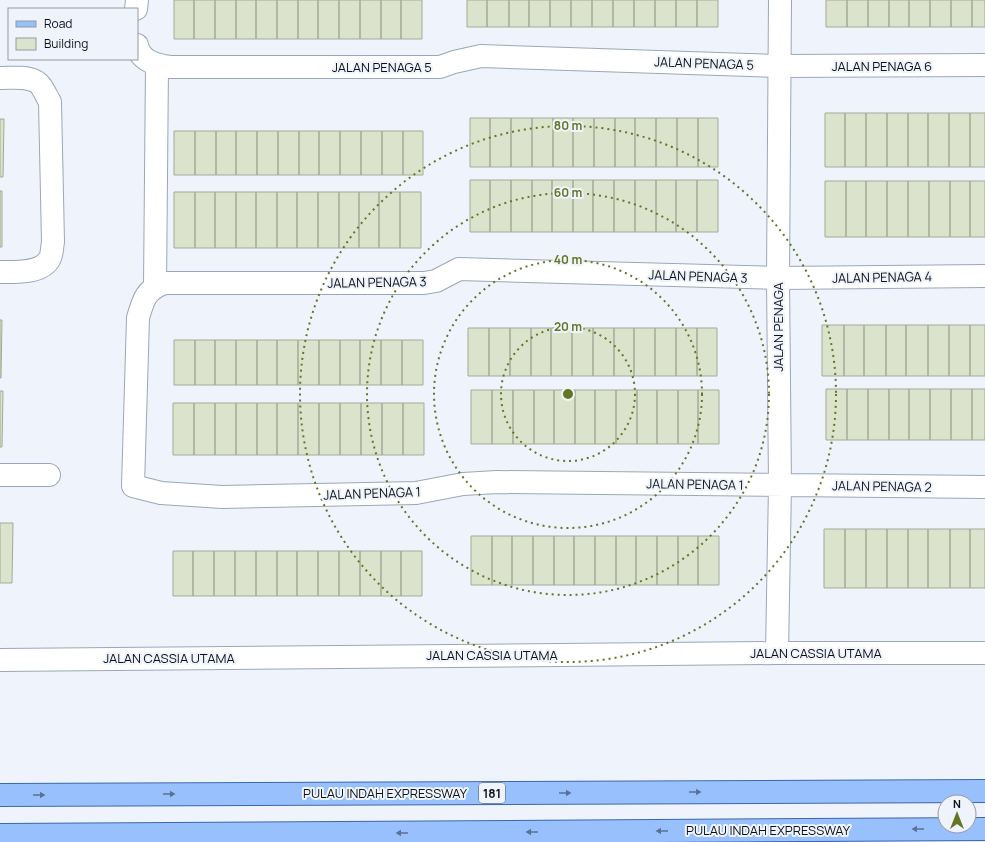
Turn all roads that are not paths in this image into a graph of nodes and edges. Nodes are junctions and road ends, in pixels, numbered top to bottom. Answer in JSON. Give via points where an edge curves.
{"nodes":[{"id":1,"x":780,"y":0,"type":"edge"},
{"id":2,"x":138,"y":49,"type":"edge"},
{"id":3,"x":157,"y":65,"type":"junction"},
{"id":4,"x":985,"y":65,"type":"edge"},
{"id":5,"x":779,"y":66,"type":"junction"},
{"id":6,"x":0,"y":78,"type":"edge"},
{"id":7,"x":0,"y":272,"type":"edge"},
{"id":8,"x":985,"y":276,"type":"edge"},
{"id":9,"x":778,"y":278,"type":"junction"},
{"id":10,"x":155,"y":287,"type":"junction"},
{"id":11,"x":0,"y":475,"type":"edge"},
{"id":12,"x":49,"y":475,"type":"dead end"},
{"id":13,"x":780,"y":485,"type":"junction"},
{"id":14,"x":985,"y":487,"type":"edge"},
{"id":15,"x":777,"y":653,"type":"junction"},
{"id":16,"x":985,"y":653,"type":"edge"},
{"id":17,"x":0,"y":660,"type":"edge"},
{"id":18,"x":985,"y":791,"type":"edge"},
{"id":19,"x":0,"y":795,"type":"edge"},
{"id":20,"x":985,"y":829,"type":"edge"},
{"id":21,"x":0,"y":835,"type":"edge"}],
"edges":[{"from":1,"to":5,"type":"street","name":"JALAN PENAGA"},
{"from":2,"to":3,"type":"street","name":"JALAN PENAGA 5","via":[[147,60]]},
{"from":3,"to":5,"type":"street","name":"JALAN PENAGA 5","via":[[440,67],[481,56]]},
{"from":3,"to":10,"type":"street"},
{"from":4,"to":5,"type":"street","name":"JALAN PENAGA 6"},
{"from":5,"to":9,"type":"street","name":"JALAN PENAGA"},
{"from":6,"to":7,"type":"street","via":[[36,82],[50,102],[54,242],[50,258],[38,268]]},
{"from":8,"to":9,"type":"street","name":"JALAN PENAGA 4"},
{"from":9,"to":10,"type":"street","name":"JALAN PENAGA 3","via":[[460,269],[436,281],[424,282],[166,283]]},
{"from":9,"to":13,"type":"street","name":"JALAN PENAGA"},
{"from":10,"to":13,"type":"street","name":"JALAN PENAGA 1","via":[[143,300],[138,318],[133,486],[161,493],[222,497],[416,493],[463,484],[497,482]]},
{"from":11,"to":12,"type":"street"},
{"from":13,"to":14,"type":"street","name":"JALAN PENAGA 2"},
{"from":13,"to":15,"type":"street","name":"JALAN PENAGA"},
{"from":15,"to":16,"type":"street","name":"JALAN CASSIA UTAMA"},
{"from":15,"to":17,"type":"street","name":"JALAN CASSIA UTAMA"},
{"from":19,"to":18,"type":"main road","name":"PULAU INDAH EXPRESSWAY","number":"181","one_way":true},
{"from":20,"to":21,"type":"main road","name":"PULAU INDAH EXPRESSWAY","one_way":true}]}
